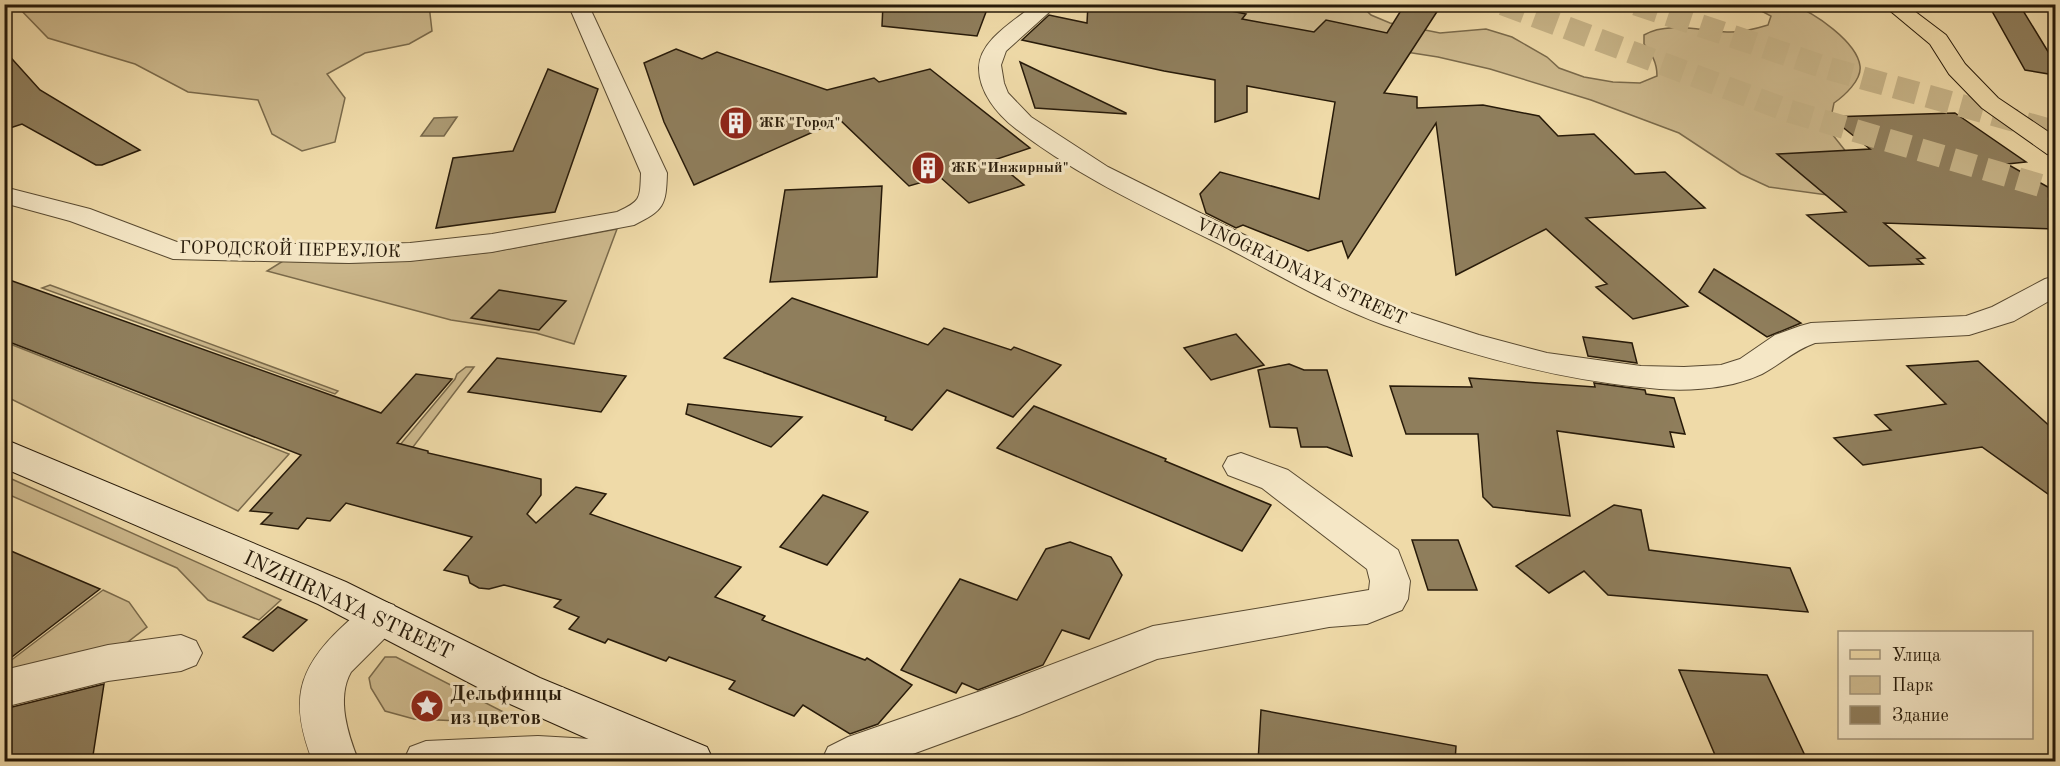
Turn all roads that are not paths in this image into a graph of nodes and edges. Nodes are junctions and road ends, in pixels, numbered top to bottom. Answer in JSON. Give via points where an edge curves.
{"nodes":[{"id":1,"x":578,"y":4,"type":"edge"},
{"id":2,"x":1893,"y":4,"type":"edge"},
{"id":3,"x":1047,"y":6,"type":"dead end"},
{"id":4,"x":2055,"y":149,"type":"edge"},
{"id":5,"x":4,"y":195,"type":"edge"},
{"id":6,"x":2055,"y":285,"type":"edge"},
{"id":7,"x":4,"y":451,"type":"edge"},
{"id":8,"x":1241,"y":466,"type":"dead end"},
{"id":9,"x":380,"y":617,"type":"junction"},
{"id":10,"x":181,"y":653,"type":"dead end"},
{"id":11,"x":4,"y":689,"type":"edge"},
{"id":12,"x":336,"y":762,"type":"edge"},
{"id":13,"x":426,"y":762,"type":"edge"},
{"id":14,"x":626,"y":762,"type":"edge"},
{"id":15,"x":690,"y":762,"type":"edge"},
{"id":16,"x":844,"y":762,"type":"edge"}],
"edges":[{"from":1,"to":5,"type":"street","name":"ГОРОДСКОЙ ПЕРЕУЛОК","via":[[654,173],[653,199],[643,210],[624,219],[492,243],[410,252],[173,250],[80,215]]},
{"from":2,"to":4,"type":"main road","via":[[1938,40],[1957,69],[1990,103]]},
{"from":3,"to":6,"type":"street","name":"VINOGRADNAYA STREET","via":[[996,48],[992,56],[996,96],[1022,122],[1099,173],[1157,204],[1380,312],[1469,343],[1547,363],[1641,377],[1724,375],[1750,366],[1786,342],[1811,333],[1969,325],[2003,314]]},
{"from":7,"to":9,"type":"street","name":"INZHIRNAYA STREET","via":[[26,464]]},
{"from":8,"to":16,"type":"street","via":[[1275,478],[1384,561],[1390,580],[1388,598],[1367,608],[1329,610],[1153,644]]},
{"from":9,"to":12,"type":"street","via":[[336,659],[325,678],[321,699]]},
{"from":9,"to":15,"type":"street","name":"INZHIRNAYA STREET","via":[[525,691]]},
{"from":10,"to":11,"type":"street","via":[[108,663]]},
{"from":13,"to":14,"type":"street","via":[[538,756]]}]}
